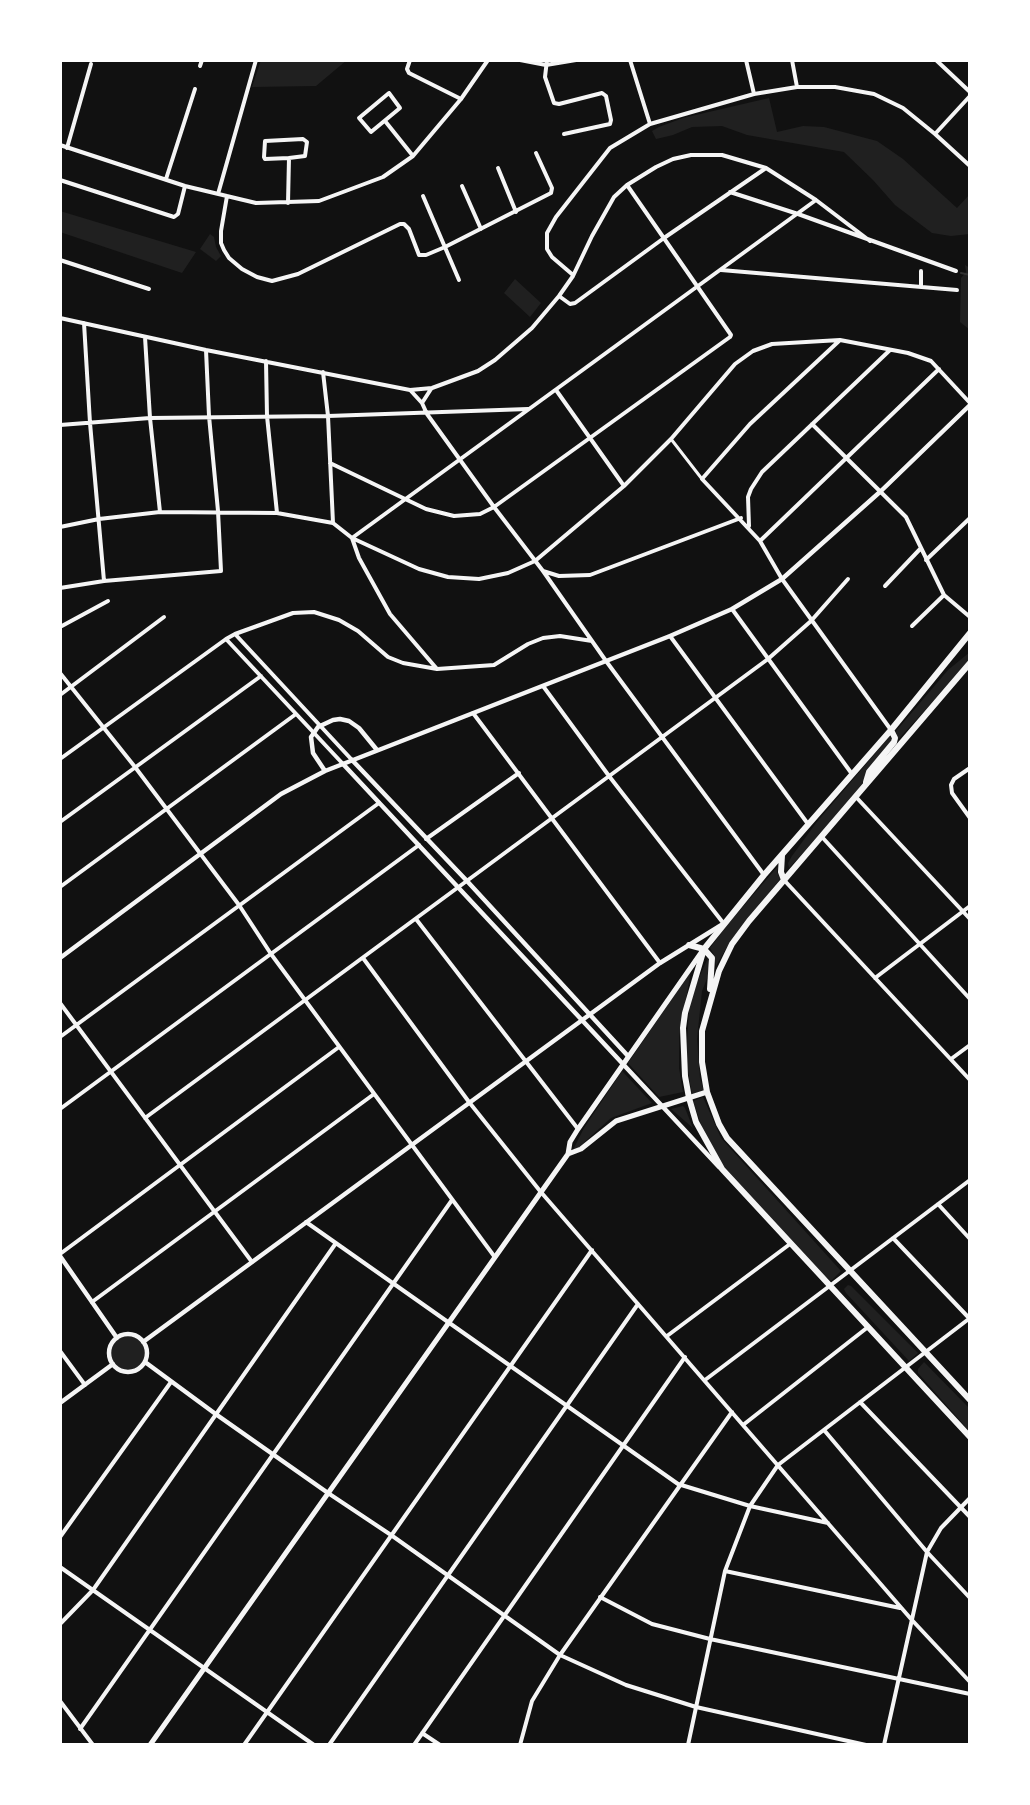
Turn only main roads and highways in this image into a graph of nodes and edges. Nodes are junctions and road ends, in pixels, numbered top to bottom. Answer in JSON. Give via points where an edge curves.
{"nodes":[{"id":1,"x":970,"y":633,"type":"edge"},
{"id":2,"x":970,"y":663,"type":"edge"},
{"id":3,"x":891,"y":730,"type":"junction"},
{"id":4,"x":863,"y":789,"type":"junction"},
{"id":5,"x":782,"y":855,"type":"junction"},
{"id":6,"x":784,"y":880,"type":"junction"},
{"id":7,"x":689,"y":945,"type":"road end"},
{"id":8,"x":704,"y":949,"type":"junction"},
{"id":9,"x":710,"y":999,"type":"junction"},
{"id":10,"x":707,"y":1092,"type":"junction"},
{"id":11,"x":689,"y":1098,"type":"junction"},
{"id":12,"x":568,"y":1154,"type":"junction"},
{"id":13,"x":970,"y":1400,"type":"edge"},
{"id":14,"x":970,"y":1437,"type":"edge"},
{"id":15,"x":150,"y":1745,"type":"edge"}],
"edges":[{"from":1,"to":3,"type":"main road"},
{"from":2,"to":4,"type":"main road"},
{"from":3,"to":4,"type":"main road","via":[[894,742],[869,772]]},
{"from":3,"to":5,"type":"main road"},
{"from":4,"to":6,"type":"main road"},
{"from":5,"to":6,"type":"main road"},
{"from":5,"to":8,"type":"main road"},
{"from":6,"to":9,"type":"main road","via":[[732,944]]},
{"from":7,"to":8,"type":"main road"},
{"from":8,"to":9,"type":"main road","via":[[712,958]]},
{"from":8,"to":11,"type":"main road","via":[[683,1028]]},
{"from":8,"to":12,"type":"main road","via":[[578,1129]]},
{"from":9,"to":10,"type":"main road","via":[[702,1030]]},
{"from":10,"to":11,"type":"main road"},
{"from":10,"to":13,"type":"main road","via":[[727,1138]]},
{"from":11,"to":12,"type":"main road","via":[[616,1121],[581,1149]]},
{"from":11,"to":14,"type":"main road","via":[[696,1122],[722,1169]]},
{"from":12,"to":15,"type":"main road"}]}
